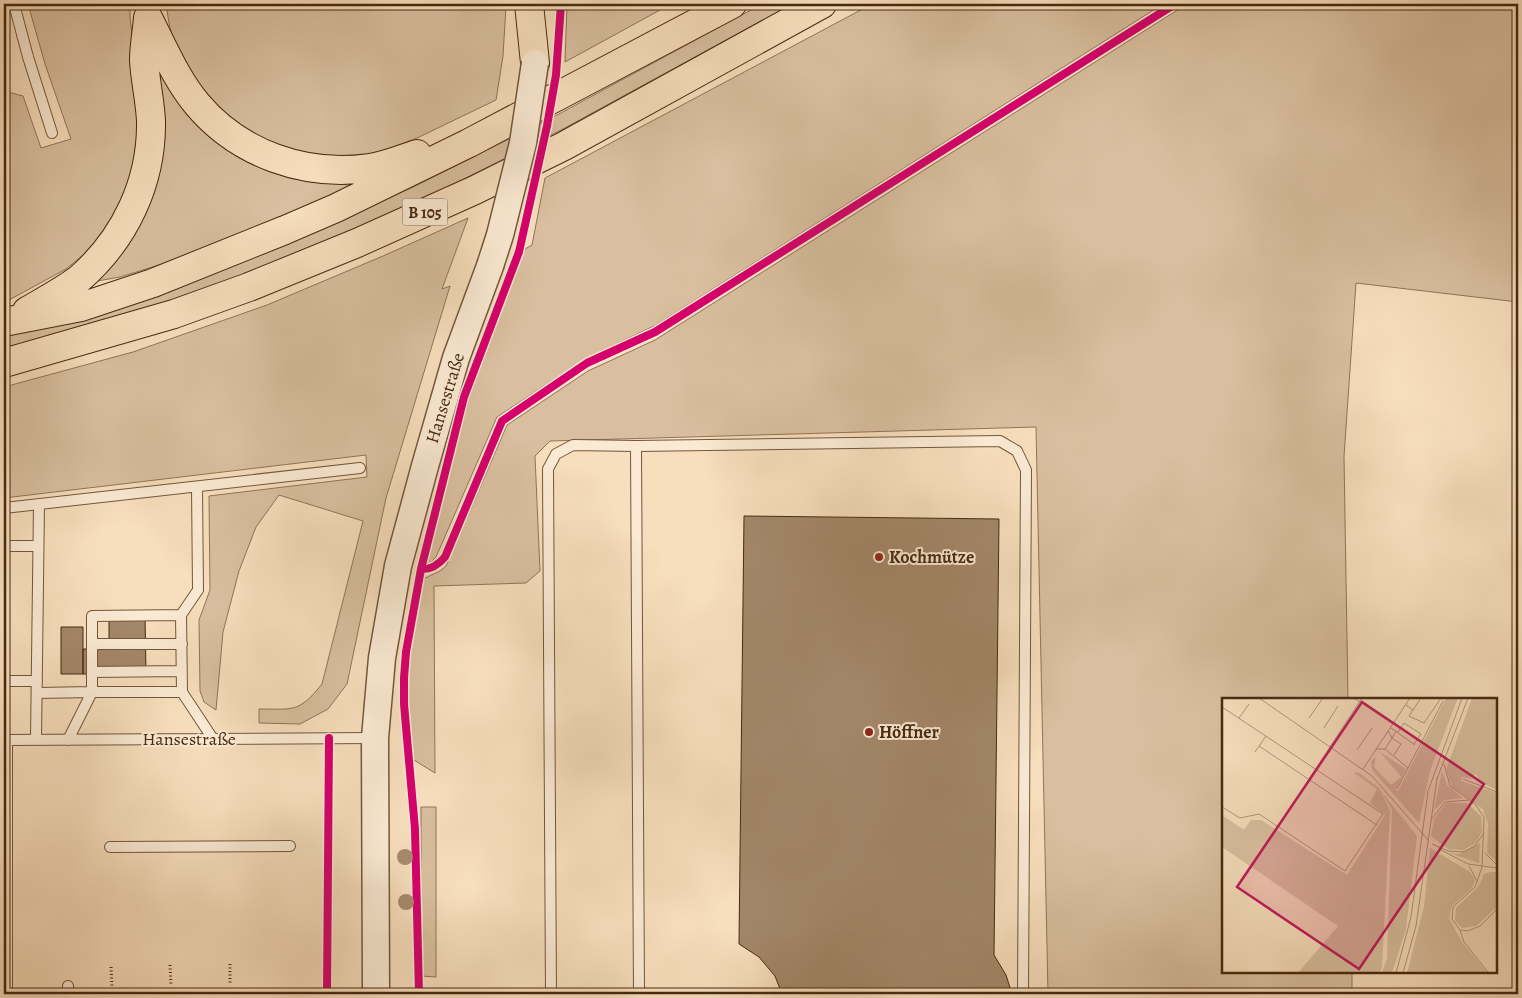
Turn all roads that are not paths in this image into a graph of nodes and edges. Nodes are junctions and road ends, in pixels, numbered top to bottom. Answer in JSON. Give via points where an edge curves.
{"nodes":[{"id":1,"x":14,"y":4,"type":"edge"},
{"id":2,"x":529,"y":4,"type":"edge"},
{"id":3,"x":540,"y":4,"type":"edge"},
{"id":4,"x":732,"y":4,"type":"edge"},
{"id":5,"x":822,"y":4,"type":"edge"},
{"id":6,"x":148,"y":11,"type":"edge"},
{"id":7,"x":535,"y":63,"type":"junction"},
{"id":8,"x":52,"y":133,"type":"dead end"},
{"id":9,"x":469,"y":143,"type":"junction"},
{"id":10,"x":8,"y":321,"type":"edge"},
{"id":11,"x":4,"y":364,"type":"edge"},
{"id":12,"x":636,"y":446,"type":"junction"},
{"id":13,"x":360,"y":468,"type":"dead end"},
{"id":14,"x":197,"y":487,"type":"junction"},
{"id":15,"x":39,"y":504,"type":"junction"},
{"id":16,"x":4,"y":508,"type":"edge"},
{"id":17,"x":4,"y":546,"type":"edge"},
{"id":18,"x":38,"y":546,"type":"junction"},
{"id":19,"x":181,"y":615,"type":"junction"},
{"id":20,"x":92,"y":644,"type":"junction"},
{"id":21,"x":182,"y":644,"type":"junction"},
{"id":22,"x":92,"y":672,"type":"junction"},
{"id":23,"x":182,"y":672,"type":"junction"},
{"id":24,"x":4,"y":681,"type":"edge"},
{"id":25,"x":37,"y":681,"type":"junction"},
{"id":26,"x":92,"y":692,"type":"junction"},
{"id":27,"x":182,"y":692,"type":"junction"},
{"id":28,"x":37,"y":693,"type":"junction"},
{"id":29,"x":375,"y":738,"type":"junction"},
{"id":30,"x":212,"y":739,"type":"junction"},
{"id":31,"x":5,"y":740,"type":"edge"},
{"id":32,"x":36,"y":740,"type":"junction"},
{"id":33,"x":68,"y":740,"type":"junction"},
{"id":34,"x":290,"y":846,"type":"dead end"},
{"id":35,"x":110,"y":847,"type":"dead end"},
{"id":36,"x":7,"y":994,"type":"edge"},
{"id":37,"x":376,"y":994,"type":"edge"},
{"id":38,"x":551,"y":994,"type":"edge"},
{"id":39,"x":639,"y":994,"type":"edge"},
{"id":40,"x":1023,"y":994,"type":"edge"}],
"edges":[{"from":1,"to":8,"type":"lane"},
{"from":2,"to":7,"type":"highway"},
{"from":3,"to":7,"type":"street","name":"Hansestraße"},
{"from":4,"to":9,"type":"highway","number":"B 105"},
{"from":5,"to":11,"type":"highway","number":"B 105","via":[[564,146],[357,243],[174,314]]},
{"from":6,"to":9,"type":"highway","via":[[175,72],[197,104],[225,132],[277,160],[311,169],[370,168],[428,150]]},
{"from":6,"to":10,"type":"highway","via":[[144,58],[149,147],[142,186],[131,213],[100,259],[77,280]]},
{"from":7,"to":29,"type":"street","name":"Hansestraße","bridge":true,"via":[[523,143],[502,226],[456,358],[398,566],[382,658]]},
{"from":9,"to":10,"type":"highway","number":"B 105","via":[[336,208],[153,283],[80,307]]},
{"from":12,"to":38,"type":"lane","via":[[573,445],[556,454],[548,470]]},
{"from":12,"to":39,"type":"lane"},
{"from":12,"to":40,"type":"lane","via":[[1000,441],[1017,451],[1026,470]]},
{"from":13,"to":14,"type":"lane"},
{"from":14,"to":15,"type":"lane"},
{"from":14,"to":19,"type":"lane","via":[[198,590]]},
{"from":15,"to":16,"type":"lane"},
{"from":15,"to":18,"type":"lane"},
{"from":17,"to":18,"type":"lane"},
{"from":18,"to":25,"type":"lane"},
{"from":19,"to":20,"type":"lane","via":[[92,616]]},
{"from":19,"to":21,"type":"lane"},
{"from":20,"to":21,"type":"lane"},
{"from":20,"to":22,"type":"lane"},
{"from":21,"to":23,"type":"lane"},
{"from":22,"to":23,"type":"lane"},
{"from":22,"to":26,"type":"lane"},
{"from":23,"to":27,"type":"lane"},
{"from":24,"to":25,"type":"lane"},
{"from":25,"to":28,"type":"lane"},
{"from":26,"to":27,"type":"lane"},
{"from":26,"to":28,"type":"lane"},
{"from":26,"to":33,"type":"lane"},
{"from":27,"to":30,"type":"lane"},
{"from":28,"to":32,"type":"lane"},
{"from":29,"to":30,"type":"lane","name":"Hansestraße"},
{"from":29,"to":37,"type":"street","name":"Hansestraße"},
{"from":30,"to":33,"type":"lane","name":"Hansestraße"},
{"from":31,"to":32,"type":"lane","name":"Hansestraße"},
{"from":31,"to":36,"type":"lane"},
{"from":32,"to":33,"type":"lane","name":"Hansestraße"},
{"from":34,"to":35,"type":"lane"}]}
